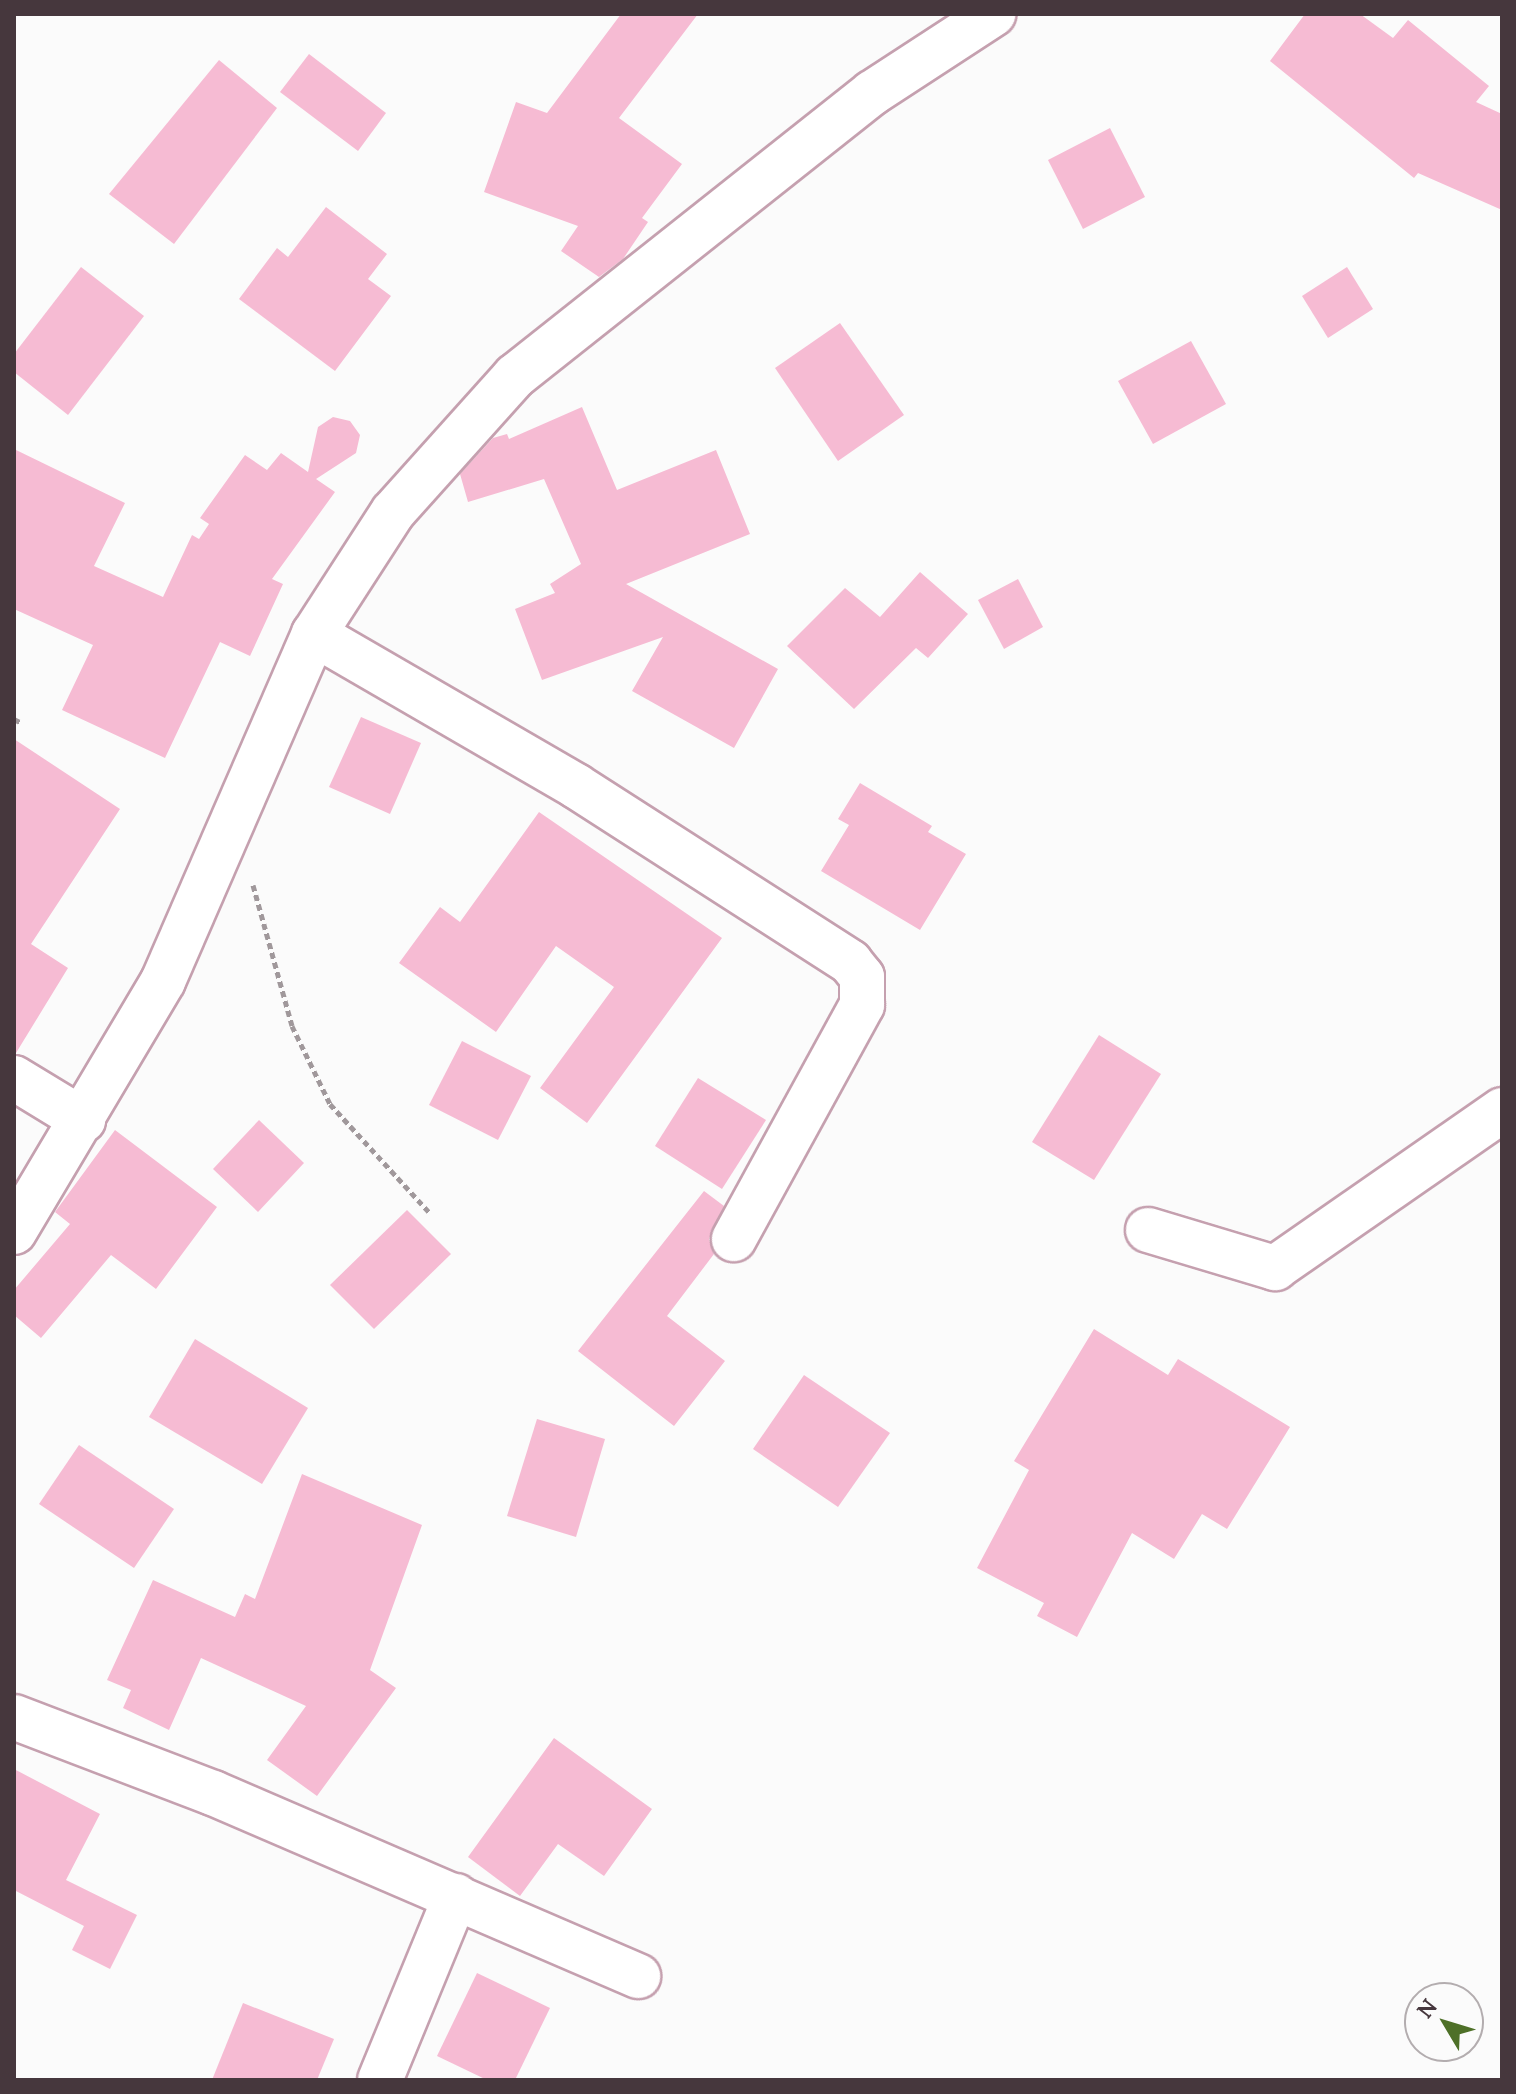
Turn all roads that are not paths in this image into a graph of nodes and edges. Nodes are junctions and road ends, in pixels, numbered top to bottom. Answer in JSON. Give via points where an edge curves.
{"nodes":[{"id":1,"x":993,"y":14,"type":"edge"},
{"id":2,"x":314,"y":634,"type":"junction"},
{"id":3,"x":14,"y":1078,"type":"edge"},
{"id":4,"x":1502,"y":1110,"type":"edge"},
{"id":5,"x":83,"y":1120,"type":"junction"},
{"id":6,"x":1148,"y":1230,"type":"dead end"},
{"id":7,"x":14,"y":1232,"type":"edge"},
{"id":8,"x":734,"y":1239,"type":"dead end"},
{"id":9,"x":14,"y":1717,"type":"edge"},
{"id":10,"x":456,"y":1896,"type":"junction"},
{"id":11,"x":638,"y":1976,"type":"dead end"},
{"id":12,"x":380,"y":2080,"type":"edge"}],
"edges":[{"from":1,"to":2,"type":"street","via":[[872,93],[515,376],[393,512]]},
{"from":2,"to":5,"type":"street","via":[[163,981]]},
{"from":2,"to":8,"type":"street","via":[[576,786],[850,962],[862,977],[862,1005]]},
{"from":3,"to":5,"type":"street"},
{"from":4,"to":6,"type":"street","via":[[1275,1268]]},
{"from":5,"to":7,"type":"street"},
{"from":9,"to":10,"type":"street","via":[[213,1793]]},
{"from":10,"to":11,"type":"street"},
{"from":10,"to":12,"type":"street"}]}
